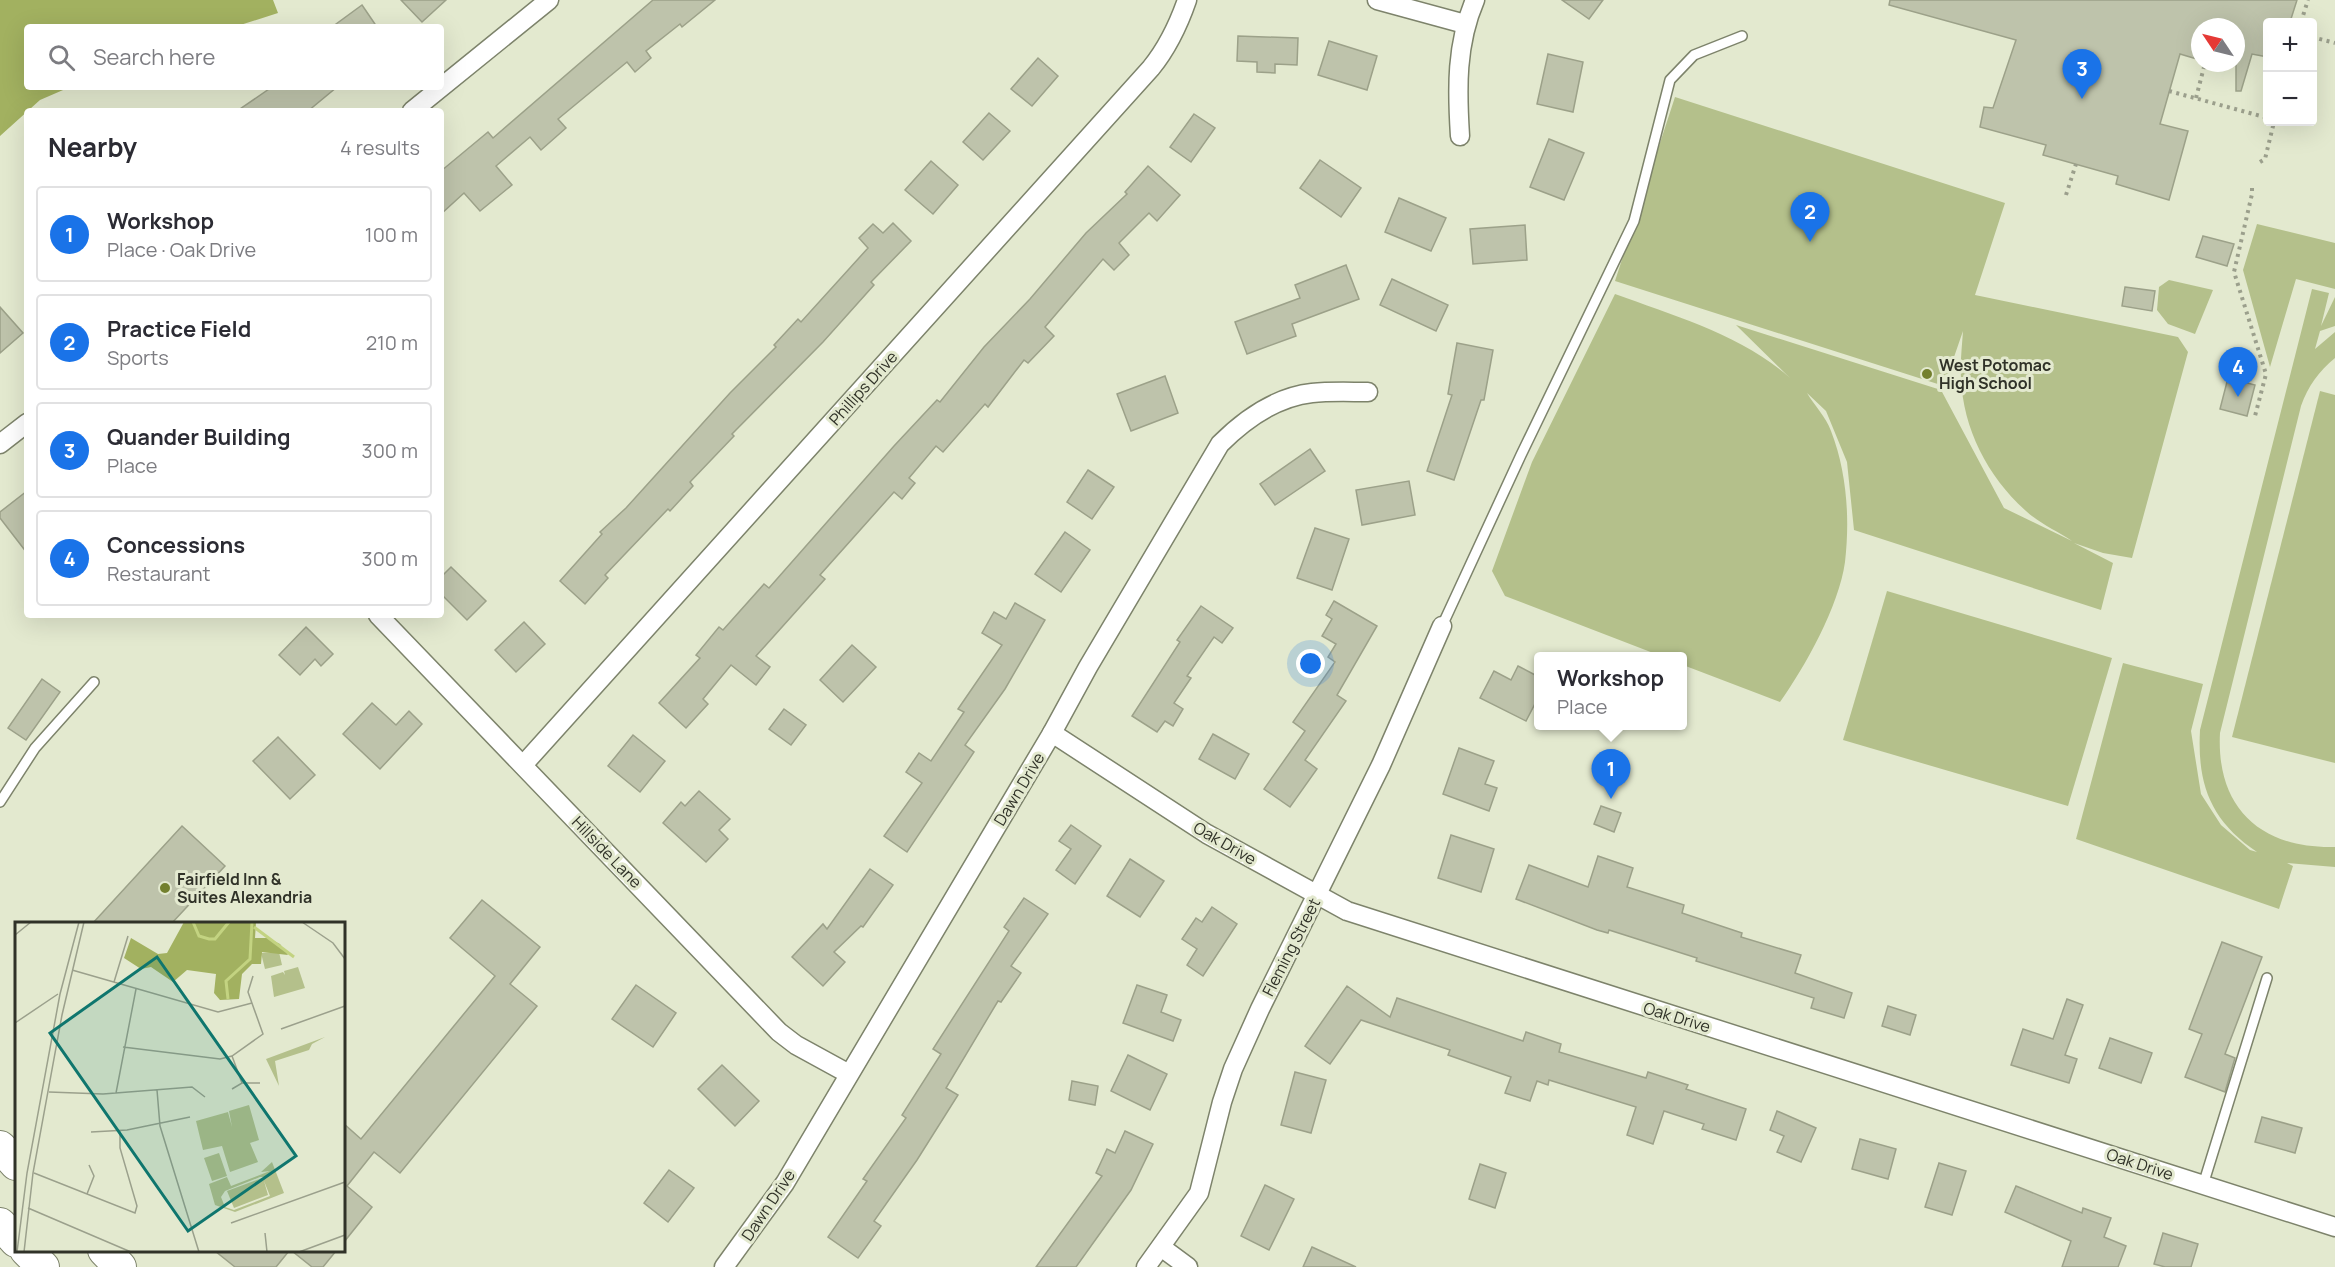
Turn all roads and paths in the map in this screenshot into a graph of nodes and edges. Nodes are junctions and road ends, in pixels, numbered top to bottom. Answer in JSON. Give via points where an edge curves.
{"nodes":[{"id":1,"x":549,"y":0,"type":"edge"},
{"id":2,"x":1186,"y":0,"type":"edge"},
{"id":3,"x":1377,"y":0,"type":"edge"},
{"id":4,"x":1475,"y":0,"type":"edge"},
{"id":5,"x":2308,"y":0,"type":"edge"},
{"id":6,"x":2302,"y":18,"type":"edge"},
{"id":7,"x":1465,"y":24,"type":"junction"},
{"id":8,"x":1742,"y":36,"type":"dead end"},
{"id":9,"x":2317,"y":38,"type":"edge"},
{"id":10,"x":2335,"y":43,"type":"edge"},
{"id":11,"x":2203,"y":72,"type":"edge"},
{"id":12,"x":444,"y":85,"type":"edge"},
{"id":13,"x":438,"y":90,"type":"edge"},
{"id":14,"x":2169,"y":91,"type":"dead end"},
{"id":15,"x":2196,"y":98,"type":"junction"},
{"id":16,"x":416,"y":108,"type":"edge"},
{"id":17,"x":2263,"y":116,"type":"edge"},
{"id":18,"x":2273,"y":126,"type":"edge"},
{"id":19,"x":1460,"y":136,"type":"dead end"},
{"id":20,"x":2260,"y":162,"type":"dead end"},
{"id":21,"x":2076,"y":164,"type":"dead end"},
{"id":22,"x":2252,"y":188,"type":"dead end"},
{"id":23,"x":2066,"y":195,"type":"dead end"},
{"id":24,"x":1368,"y":392,"type":"dead end"},
{"id":25,"x":2255,"y":416,"type":"dead end"},
{"id":26,"x":24,"y":425,"type":"edge"},
{"id":27,"x":0,"y":444,"type":"edge"},
{"id":28,"x":381,"y":618,"type":"edge"},
{"id":29,"x":1442,"y":626,"type":"joint"},
{"id":30,"x":94,"y":682,"type":"dead end"},
{"id":31,"x":1052,"y":733,"type":"junction"},
{"id":32,"x":523,"y":765,"type":"junction"},
{"id":33,"x":0,"y":802,"type":"edge"},
{"id":34,"x":1317,"y":896,"type":"junction"},
{"id":35,"x":2267,"y":978,"type":"dead end"},
{"id":36,"x":849,"y":1074,"type":"junction"},
{"id":37,"x":0,"y":1147,"type":"edge"},
{"id":38,"x":15,"y":1163,"type":"edge"},
{"id":39,"x":2203,"y":1185,"type":"junction"},
{"id":40,"x":2335,"y":1227,"type":"edge"},
{"id":41,"x":1161,"y":1247,"type":"junction"},
{"id":42,"x":26,"y":1252,"type":"edge"},
{"id":43,"x":105,"y":1252,"type":"edge"},
{"id":44,"x":43,"y":1267,"type":"edge"},
{"id":45,"x":120,"y":1267,"type":"edge"},
{"id":46,"x":724,"y":1267,"type":"edge"},
{"id":47,"x":1146,"y":1267,"type":"edge"},
{"id":48,"x":1188,"y":1267,"type":"edge"}],
"edges":[{"from":1,"to":12,"type":"street"},
{"from":2,"to":32,"type":"street","name":"Phillips Drive","via":[[1178,26],[1151,68]]},
{"from":3,"to":7,"type":"street"},
{"from":4,"to":7,"type":"street"},
{"from":5,"to":6,"type":"path"},
{"from":7,"to":19,"type":"street","via":[[1457,94]]},
{"from":8,"to":29,"type":"lane","via":[[1694,55],[1670,80],[1634,221]]},
{"from":9,"to":10,"type":"path"},
{"from":11,"to":15,"type":"path"},
{"from":13,"to":16,"type":"street"},
{"from":14,"to":15,"type":"path"},
{"from":15,"to":17,"type":"path"},
{"from":18,"to":20,"type":"path","via":[[2265,159]]},
{"from":21,"to":23,"type":"path"},
{"from":22,"to":25,"type":"path","via":[[2234,272],[2266,374]]},
{"from":24,"to":31,"type":"street","name":"Dawn Drive","via":[[1292,397],[1260,411],[1220,444]]},
{"from":26,"to":27,"type":"street"},
{"from":28,"to":32,"type":"street","name":"Hillside Lane"},
{"from":29,"to":34,"type":"street","name":"Fleming Street","via":[[1381,765]]},
{"from":30,"to":33,"type":"lane","via":[[35,748]]},
{"from":31,"to":34,"type":"street","name":"Oak Drive","via":[[1207,834]]},
{"from":31,"to":36,"type":"street","name":"Dawn Drive"},
{"from":32,"to":36,"type":"street","name":"Hillside Lane","via":[[779,1032]]},
{"from":34,"to":39,"type":"street","name":"Oak Drive","via":[[1347,911],[1426,938]]},
{"from":34,"to":41,"type":"street","name":"Fleming Street","via":[[1233,1069],[1199,1193]]},
{"from":35,"to":39,"type":"lane"},
{"from":36,"to":46,"type":"street","name":"Dawn Drive","via":[[785,1183]]},
{"from":37,"to":38,"type":"highway"},
{"from":39,"to":40,"type":"street","name":"Oak Drive"},
{"from":41,"to":47,"type":"street","name":"Fleming Street"},
{"from":41,"to":48,"type":"street"},
{"from":42,"to":44,"type":"highway"},
{"from":43,"to":45,"type":"highway"}]}
